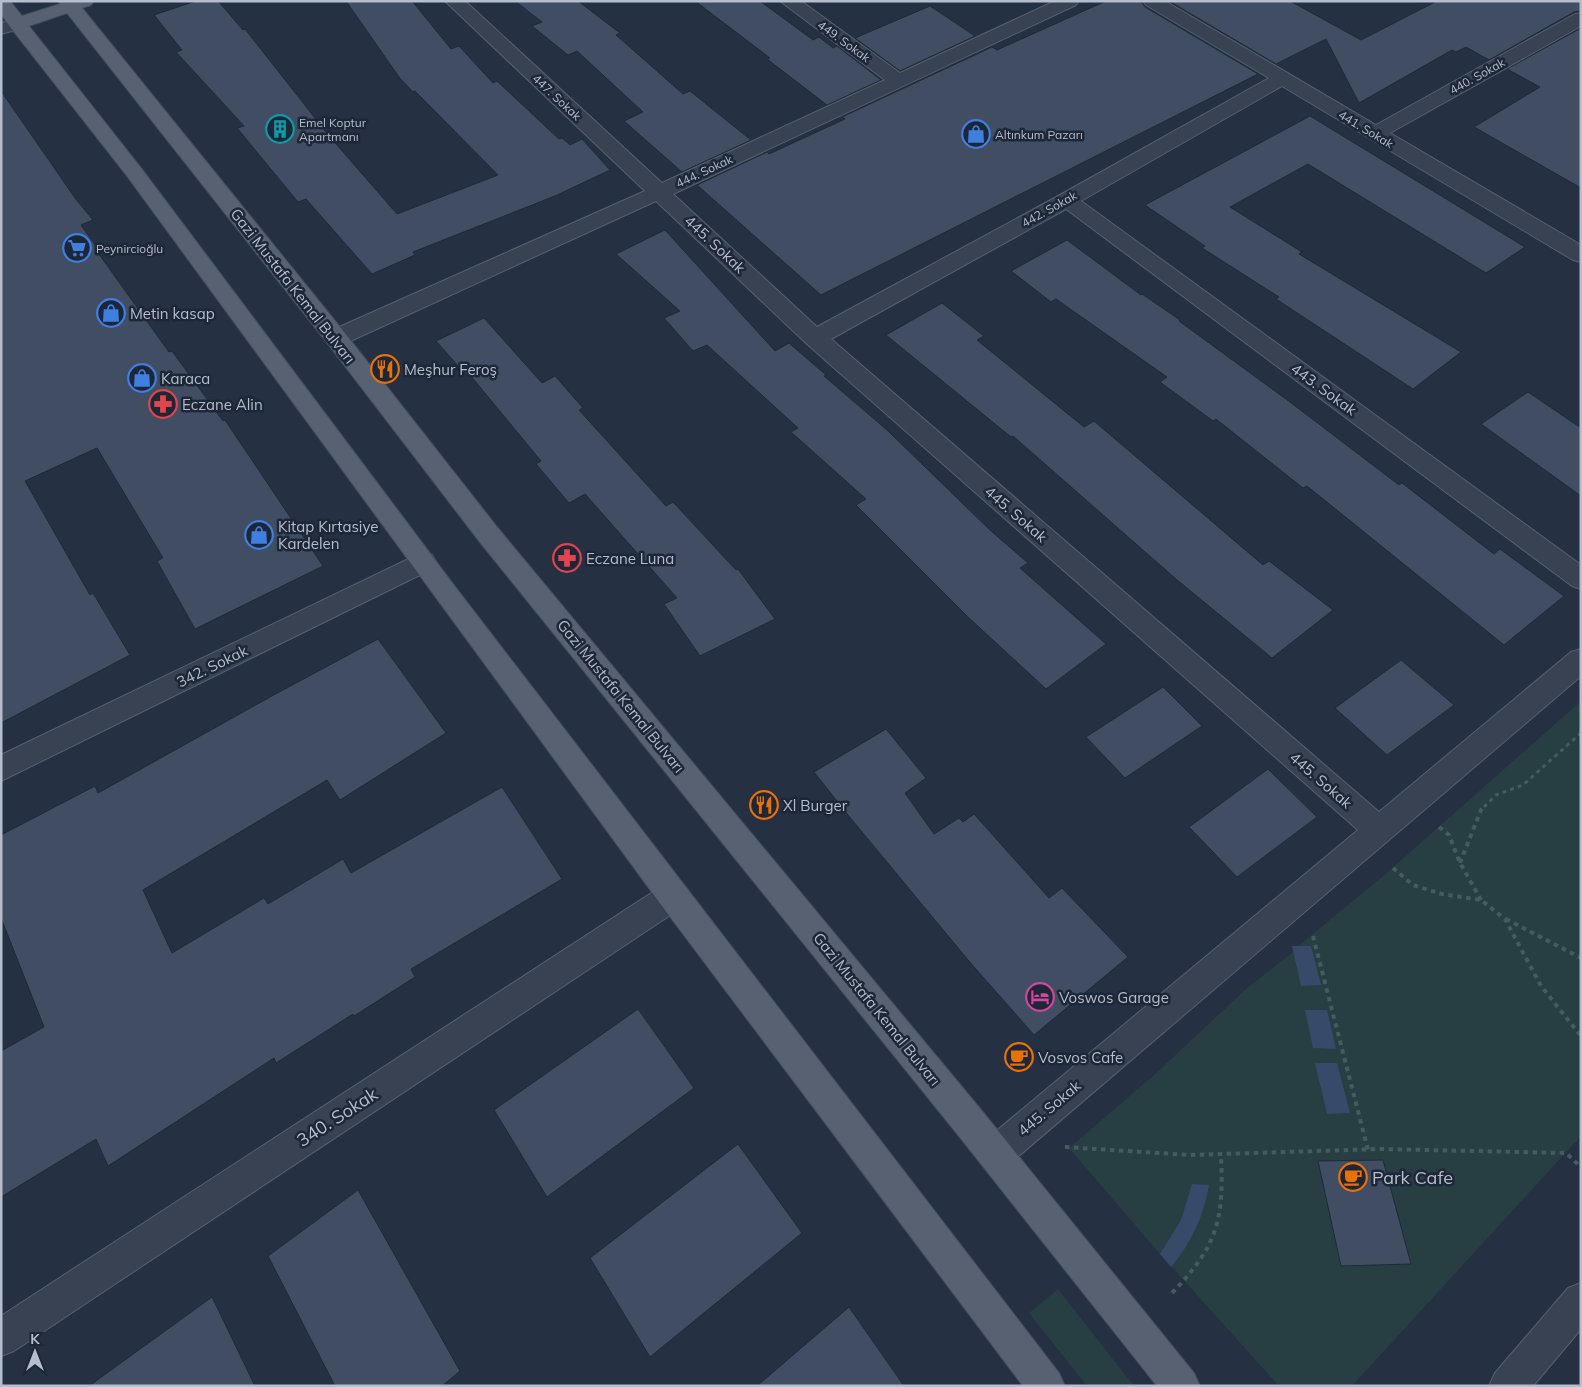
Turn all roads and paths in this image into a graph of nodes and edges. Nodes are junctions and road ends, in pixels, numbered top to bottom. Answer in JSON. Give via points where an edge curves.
{"nodes":[{"id":1,"x":454,"y":1,"type":"edge"},
{"id":2,"x":789,"y":1,"type":"edge"},
{"id":3,"x":1070,"y":1,"type":"edge"},
{"id":4,"x":1152,"y":1,"type":"edge"},
{"id":5,"x":74,"y":3,"type":"edge"},
{"id":6,"x":5,"y":11,"type":"edge"},
{"id":7,"x":1581,"y":18,"type":"edge"},
{"id":8,"x":1283,"y":78,"type":"junction"},
{"id":9,"x":898,"y":80,"type":"junction"},
{"id":10,"x":1374,"y":134,"type":"junction"},
{"id":11,"x":660,"y":192,"type":"junction"},
{"id":12,"x":1067,"y":200,"type":"junction"},
{"id":13,"x":1581,"y":255,"type":"edge"},
{"id":14,"x":336,"y":338,"type":"junction"},
{"id":15,"x":815,"y":338,"type":"junction"},
{"id":16,"x":423,"y":562,"type":"junction"},
{"id":17,"x":1581,"y":579,"type":"edge"},
{"id":18,"x":1581,"y":660,"type":"edge"},
{"id":19,"x":1581,"y":733,"type":"edge"},
{"id":20,"x":1,"y":769,"type":"edge"},
{"id":21,"x":1435,"y":823,"type":"dead end"},
{"id":22,"x":1378,"y":830,"type":"junction"},
{"id":23,"x":1460,"y":862,"type":"junction"},
{"id":24,"x":1389,"y":864,"type":"dead end"},
{"id":25,"x":673,"y":896,"type":"junction"},
{"id":26,"x":1481,"y":900,"type":"junction"},
{"id":27,"x":1505,"y":919,"type":"junction"},
{"id":28,"x":1313,"y":934,"type":"dead end"},
{"id":29,"x":1581,"y":958,"type":"edge"},
{"id":30,"x":1581,"y":1036,"type":"edge"},
{"id":31,"x":1061,"y":1145,"type":"dead end"},
{"id":32,"x":1368,"y":1150,"type":"junction"},
{"id":33,"x":995,"y":1154,"type":"junction"},
{"id":34,"x":1221,"y":1155,"type":"junction"},
{"id":35,"x":1581,"y":1167,"type":"edge"},
{"id":36,"x":1172,"y":1293,"type":"dead end"},
{"id":37,"x":1581,"y":1301,"type":"edge"},
{"id":38,"x":1,"y":1338,"type":"edge"},
{"id":39,"x":1046,"y":1386,"type":"edge"},
{"id":40,"x":1180,"y":1386,"type":"edge"},
{"id":41,"x":1508,"y":1386,"type":"edge"}],
"edges":[{"from":1,"to":11,"type":"street","name":"447. Sokak"},
{"from":2,"to":9,"type":"street","name":"449. Sokak"},
{"from":3,"to":9,"type":"street","name":"444. Sokak"},
{"from":4,"to":8,"type":"street","name":"441. Sokak"},
{"from":5,"to":6,"type":"main road"},
{"from":5,"to":14,"type":"main road","name":"Gazi Mustafa Kemal Bulvarı"},
{"from":6,"to":16,"type":"main road","via":[[140,180]]},
{"from":7,"to":10,"type":"street","name":"440. Sokak"},
{"from":8,"to":10,"type":"street","name":"441. Sokak"},
{"from":8,"to":12,"type":"street","name":"442. Sokak"},
{"from":9,"to":11,"type":"street","name":"444. Sokak"},
{"from":10,"to":13,"type":"street","name":"441. Sokak"},
{"from":11,"to":14,"type":"street","name":"444. Sokak"},
{"from":11,"to":15,"type":"street","name":"445. Sokak"},
{"from":12,"to":15,"type":"street","name":"442. Sokak"},
{"from":12,"to":17,"type":"street","name":"443. Sokak"},
{"from":14,"to":33,"type":"main road","name":"Gazi Mustafa Kemal Bulvarı","via":[[488,534]]},
{"from":15,"to":22,"type":"street","name":"445. Sokak"},
{"from":16,"to":20,"type":"street","name":"342. Sokak"},
{"from":16,"to":25,"type":"main road"},
{"from":18,"to":22,"type":"street","name":"445. Sokak"},
{"from":19,"to":23,"type":"path","via":[[1523,785],[1496,795],[1481,810]]},
{"from":21,"to":23,"type":"path","via":[[1448,835]]},
{"from":22,"to":33,"type":"street","name":"445. Sokak"},
{"from":23,"to":26,"type":"path"},
{"from":24,"to":26,"type":"path","via":[[1412,885]]},
{"from":25,"to":38,"type":"street","name":"340. Sokak"},
{"from":25,"to":39,"type":"main road"},
{"from":26,"to":27,"type":"path"},
{"from":27,"to":29,"type":"path"},
{"from":27,"to":30,"type":"path","via":[[1541,986]]},
{"from":28,"to":32,"type":"path"},
{"from":31,"to":34,"type":"path"},
{"from":32,"to":34,"type":"path"},
{"from":32,"to":35,"type":"path","via":[[1566,1153]]},
{"from":33,"to":40,"type":"main road","name":"Gazi Mustafa Kemal Bulvarı"},
{"from":34,"to":36,"type":"path","via":[[1223,1182],[1219,1222],[1202,1256]]},
{"from":37,"to":41,"type":"street"}]}
